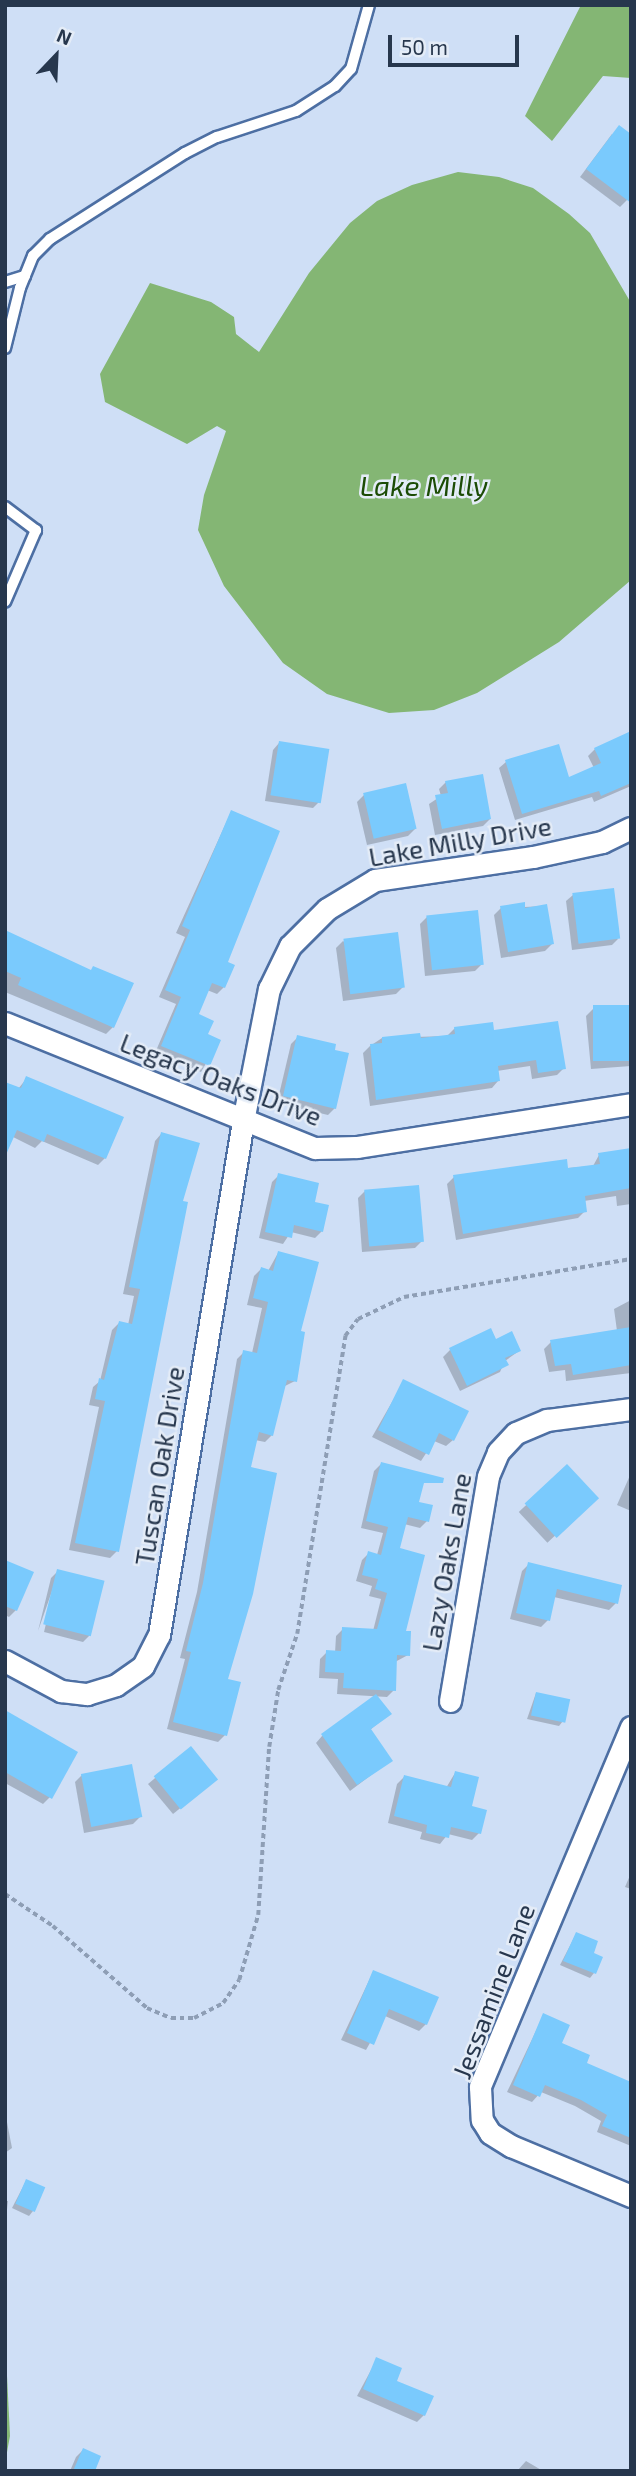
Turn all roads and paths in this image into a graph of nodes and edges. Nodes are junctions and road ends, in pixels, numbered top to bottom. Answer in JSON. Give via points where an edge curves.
{"nodes":[{"id":1,"x":369,"y":5,"type":"edge"},
{"id":2,"x":24,"y":276,"type":"junction"},
{"id":3,"x":5,"y":282,"type":"edge"},
{"id":4,"x":5,"y":348,"type":"edge"},
{"id":5,"x":5,"y":507,"type":"edge"},
{"id":6,"x":5,"y":602,"type":"edge"},
{"id":7,"x":631,"y":828,"type":"edge"},
{"id":8,"x":5,"y":1023,"type":"edge"},
{"id":9,"x":631,"y":1104,"type":"edge"},
{"id":10,"x":243,"y":1121,"type":"junction"},
{"id":11,"x":631,"y":1259,"type":"edge"},
{"id":12,"x":631,"y":1409,"type":"edge"},
{"id":13,"x":5,"y":1661,"type":"edge"},
{"id":14,"x":450,"y":1701,"type":"dead end"},
{"id":15,"x":631,"y":1727,"type":"edge"},
{"id":16,"x":5,"y":1894,"type":"edge"},
{"id":17,"x":631,"y":2196,"type":"edge"}],
"edges":[{"from":1,"to":2,"type":"lane","via":[[351,69],[335,86],[296,111],[217,137],[185,153],[50,239],[33,256]]},
{"from":2,"to":3,"type":"lane"},
{"from":2,"to":4,"type":"lane"},
{"from":5,"to":6,"type":"lane","via":[[36,530]]},
{"from":7,"to":10,"type":"street","name":"Lake Milly Drive","via":[[601,842],[533,857],[375,880],[327,909],[290,946],[269,989]]},
{"from":8,"to":10,"type":"street","name":"Legacy Oaks Drive"},
{"from":9,"to":10,"type":"street","name":"Legacy Oaks Drive","via":[[357,1147],[315,1148]]},
{"from":10,"to":13,"type":"street","name":"Tuscan Oak Drive","via":[[159,1634],[143,1666],[116,1685],[87,1694],[61,1691]]},
{"from":11,"to":16,"type":"path","via":[[404,1297],[358,1319],[345,1336],[297,1634],[278,1690],[269,1747],[258,1915],[239,1980],[223,2003],[194,2018],[171,2018],[147,2008],[53,1926]]},
{"from":12,"to":14,"type":"street","name":"Lazy Oaks Lane","via":[[547,1420],[516,1433],[498,1452],[488,1476]]},
{"from":15,"to":17,"type":"street","name":"Jessamine Lane","via":[[480,2087],[482,2120],[490,2133]]}]}
